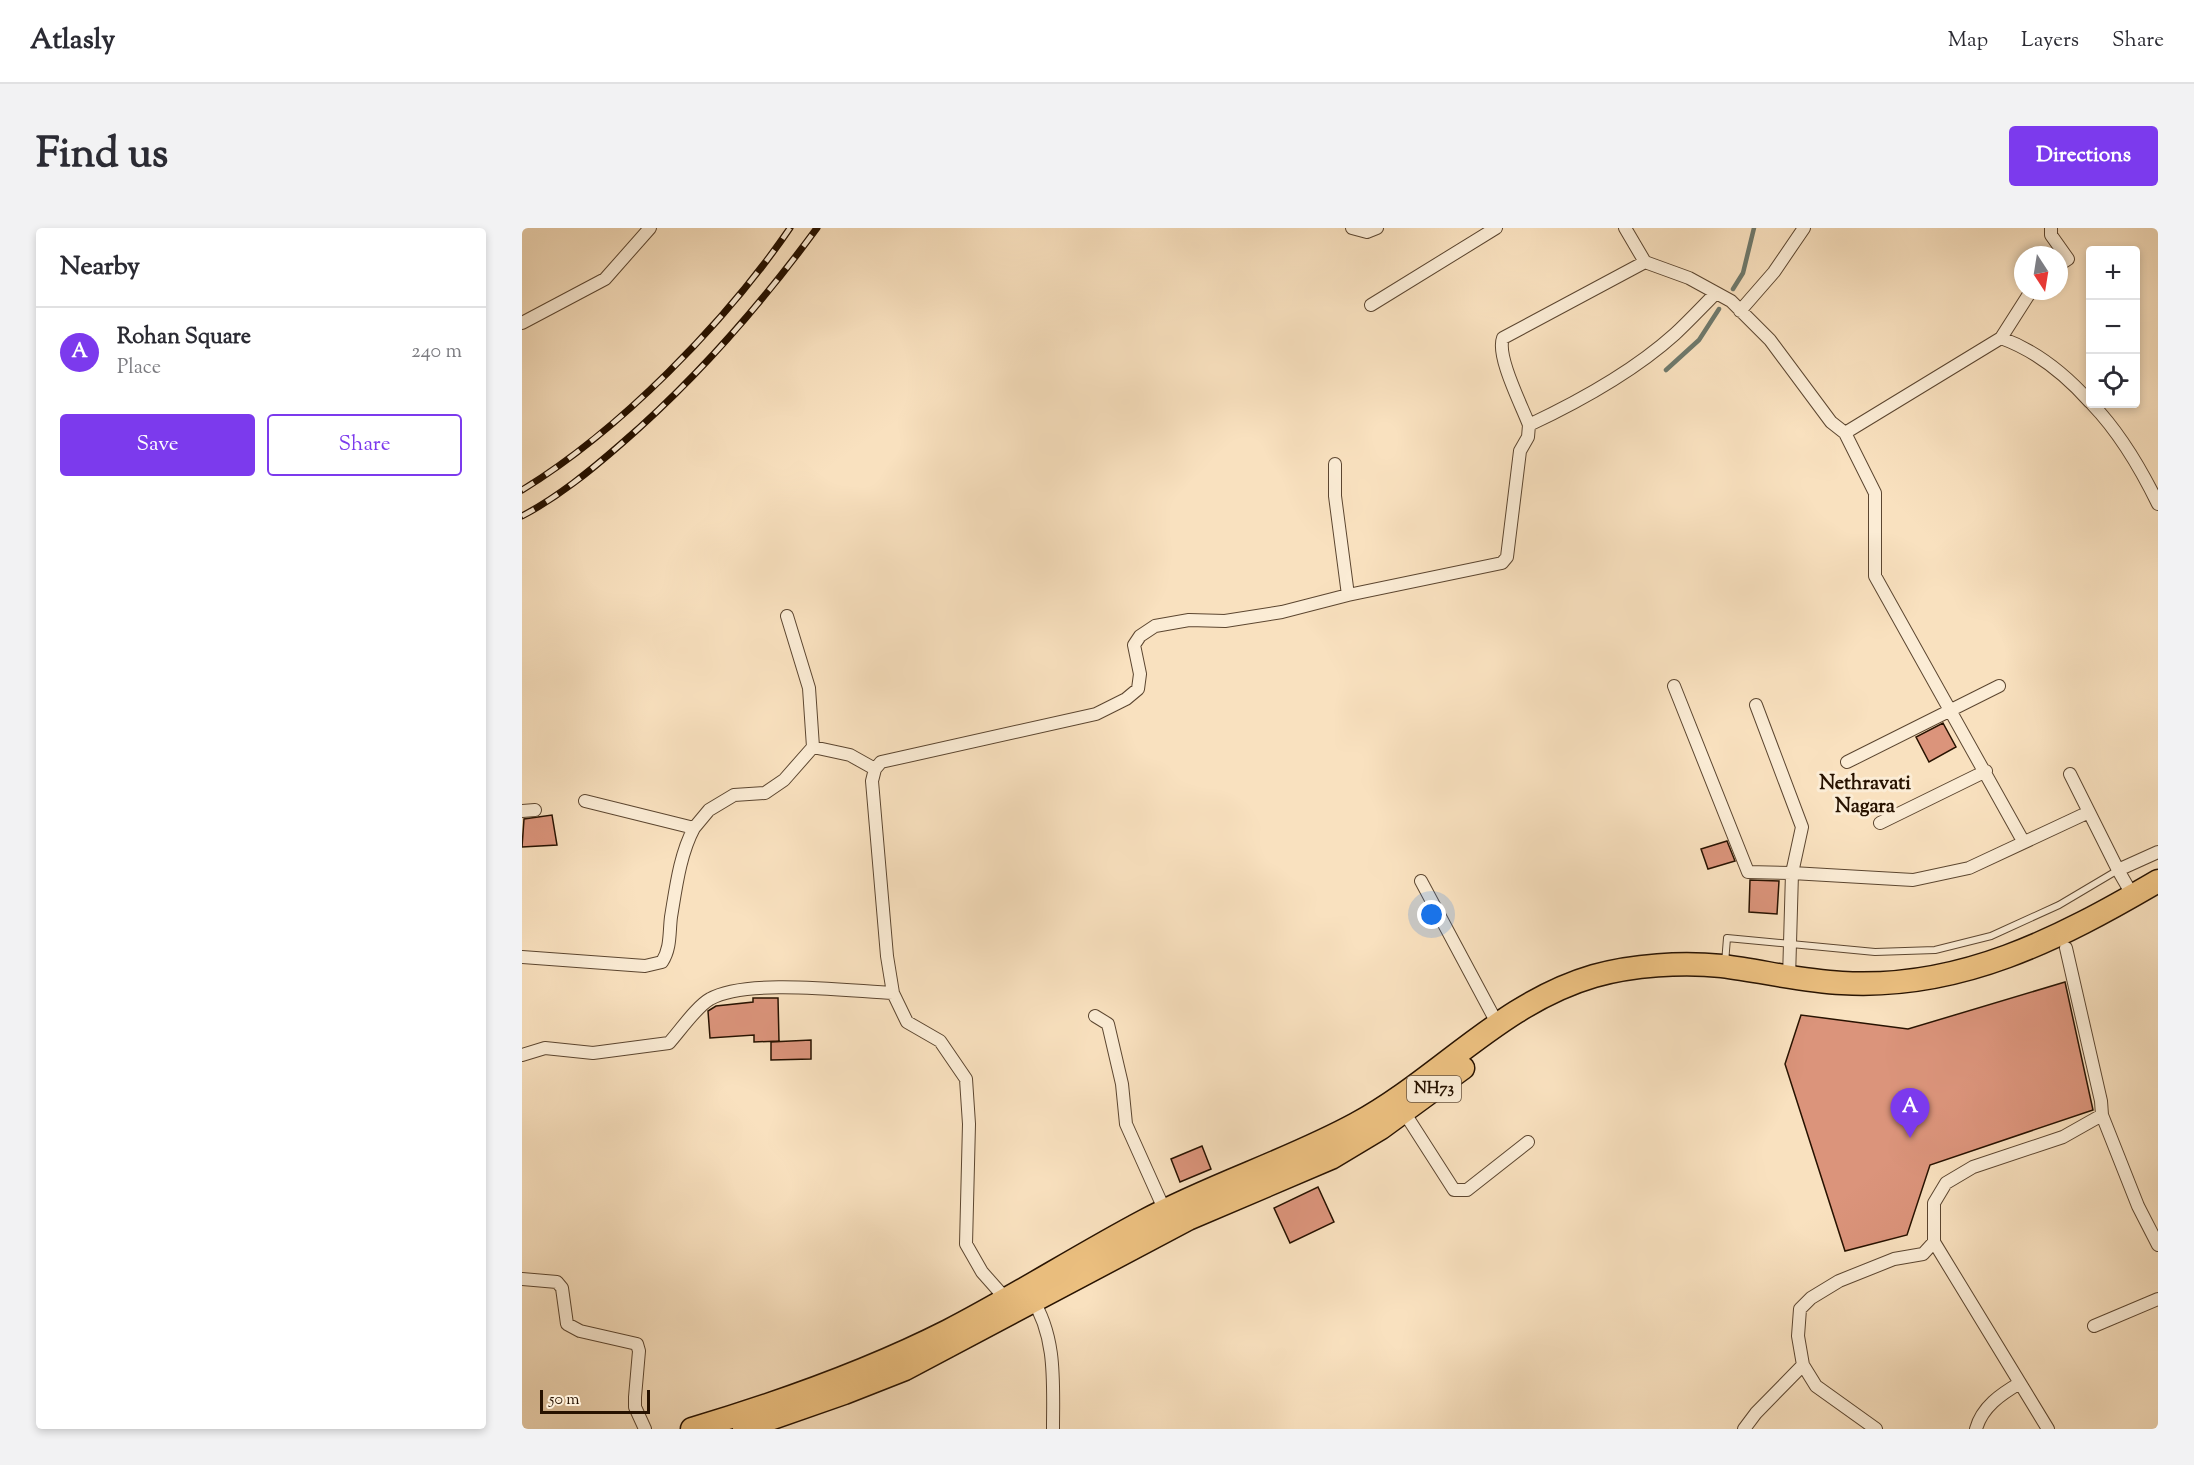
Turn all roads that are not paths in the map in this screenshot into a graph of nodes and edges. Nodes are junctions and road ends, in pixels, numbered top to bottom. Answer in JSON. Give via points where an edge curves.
{"nodes":[{"id":1,"x":650,"y":228,"type":"edge"},
{"id":2,"x":1352,"y":228,"type":"edge"},
{"id":3,"x":1377,"y":228,"type":"edge"},
{"id":4,"x":1496,"y":228,"type":"edge"},
{"id":5,"x":1625,"y":228,"type":"edge"},
{"id":6,"x":1804,"y":228,"type":"edge"},
{"id":7,"x":2051,"y":228,"type":"edge"},
{"id":8,"x":2059,"y":246,"type":"edge"},
{"id":9,"x":1646,"y":262,"type":"junction"},
{"id":10,"x":1715,"y":294,"type":"junction"},
{"id":11,"x":2025,"y":300,"type":"edge"},
{"id":12,"x":1371,"y":305,"type":"dead end"},
{"id":13,"x":1740,"y":311,"type":"junction"},
{"id":14,"x":522,"y":323,"type":"edge"},
{"id":15,"x":2001,"y":338,"type":"junction"},
{"id":16,"x":2086,"y":398,"type":"edge"},
{"id":17,"x":2096,"y":408,"type":"edge"},
{"id":18,"x":1529,"y":425,"type":"junction"},
{"id":19,"x":1845,"y":433,"type":"junction"},
{"id":20,"x":1335,"y":464,"type":"dead end"},
{"id":21,"x":2158,"y":504,"type":"edge"},
{"id":22,"x":1348,"y":595,"type":"junction"},
{"id":23,"x":787,"y":616,"type":"dead end"},
{"id":24,"x":1999,"y":686,"type":"dead end"},
{"id":25,"x":1674,"y":687,"type":"dead end"},
{"id":26,"x":1756,"y":705,"type":"dead end"},
{"id":27,"x":1952,"y":711,"type":"junction"},
{"id":28,"x":813,"y":747,"type":"junction"},
{"id":29,"x":1846,"y":762,"type":"dead end"},
{"id":30,"x":875,"y":769,"type":"junction"},
{"id":31,"x":1986,"y":771,"type":"junction"},
{"id":32,"x":2070,"y":774,"type":"dead end"},
{"id":33,"x":585,"y":801,"type":"dead end"},
{"id":34,"x":535,"y":810,"type":"dead end"},
{"id":35,"x":522,"y":811,"type":"edge"},
{"id":36,"x":2089,"y":812,"type":"junction"},
{"id":37,"x":1880,"y":823,"type":"dead end"},
{"id":38,"x":694,"y":828,"type":"junction"},
{"id":39,"x":2023,"y":841,"type":"junction"},
{"id":40,"x":2158,"y":852,"type":"edge"},
{"id":41,"x":2118,"y":870,"type":"junction"},
{"id":42,"x":1792,"y":873,"type":"junction"},
{"id":43,"x":1421,"y":881,"type":"dead end"},
{"id":44,"x":2158,"y":881,"type":"edge"},
{"id":45,"x":2133,"y":896,"type":"junction"},
{"id":46,"x":2158,"y":899,"type":"edge"},
{"id":47,"x":1788,"y":943,"type":"junction"},
{"id":48,"x":2066,"y":948,"type":"junction"},
{"id":49,"x":522,"y":957,"type":"edge"},
{"id":50,"x":1724,"y":966,"type":"junction"},
{"id":51,"x":1789,"y":978,"type":"junction"},
{"id":52,"x":894,"y":993,"type":"junction"},
{"id":53,"x":1095,"y":1016,"type":"dead end"},
{"id":54,"x":1497,"y":1023,"type":"junction"},
{"id":55,"x":522,"y":1055,"type":"edge"},
{"id":56,"x":1404,"y":1112,"type":"junction"},
{"id":57,"x":2102,"y":1115,"type":"junction"},
{"id":58,"x":1528,"y":1142,"type":"dead end"},
{"id":59,"x":1165,"y":1211,"type":"junction"},
{"id":60,"x":1934,"y":1242,"type":"junction"},
{"id":61,"x":2158,"y":1245,"type":"edge"},
{"id":62,"x":522,"y":1279,"type":"edge"},
{"id":63,"x":1029,"y":1294,"type":"junction"},
{"id":64,"x":1005,"y":1298,"type":"junction"},
{"id":65,"x":2158,"y":1299,"type":"edge"},
{"id":66,"x":2094,"y":1326,"type":"dead end"},
{"id":67,"x":1803,"y":1365,"type":"junction"},
{"id":68,"x":2020,"y":1383,"type":"junction"},
{"id":69,"x":780,"y":1423,"type":"edge"},
{"id":70,"x":645,"y":1429,"type":"edge"},
{"id":71,"x":692,"y":1429,"type":"edge"},
{"id":72,"x":740,"y":1429,"type":"edge"},
{"id":73,"x":1053,"y":1429,"type":"edge"},
{"id":74,"x":1744,"y":1429,"type":"edge"},
{"id":75,"x":1876,"y":1429,"type":"edge"},
{"id":76,"x":1976,"y":1429,"type":"edge"},
{"id":77,"x":2048,"y":1429,"type":"edge"}],
"edges":[{"from":1,"to":14,"type":"street","via":[[605,279]]},
{"from":2,"to":3,"type":"street","via":[[1367,232]]},
{"from":4,"to":12,"type":"street"},
{"from":5,"to":9,"type":"street"},
{"from":6,"to":13,"type":"street"},
{"from":7,"to":8,"type":"street"},
{"from":9,"to":10,"type":"street","via":[[1689,278]]},
{"from":9,"to":18,"type":"street","via":[[1503,338],[1504,359]]},
{"from":10,"to":13,"type":"street","via":[[1731,301]]},
{"from":10,"to":18,"type":"street","via":[[1674,335],[1637,362],[1570,406]]},
{"from":11,"to":15,"type":"street"},
{"from":13,"to":19,"type":"street","via":[[1770,340],[1831,422]]},
{"from":15,"to":16,"type":"street","via":[[2033,352],[2067,377]]},
{"from":15,"to":19,"type":"street"},
{"from":17,"to":21,"type":"street","via":[[2141,468]]},
{"from":18,"to":22,"type":"street","via":[[1520,451],[1507,557],[1502,563]]},
{"from":19,"to":27,"type":"street","via":[[1875,493],[1875,576]]},
{"from":20,"to":22,"type":"street","via":[[1335,496]]},
{"from":22,"to":30,"type":"street","via":[[1282,612],[1155,626],[1134,645],[1140,674],[1138,689],[1126,699],[1096,714],[881,762]]},
{"from":23,"to":28,"type":"street","via":[[808,688]]},
{"from":24,"to":27,"type":"street"},
{"from":25,"to":42,"type":"street","via":[[1748,872]]},
{"from":26,"to":42,"type":"street","via":[[1802,827]]},
{"from":27,"to":29,"type":"street"},
{"from":27,"to":31,"type":"street"},
{"from":28,"to":30,"type":"street","via":[[850,755]]},
{"from":28,"to":38,"type":"street","via":[[784,780],[765,793],[734,795],[709,810]]},
{"from":30,"to":52,"type":"street","via":[[872,781],[876,831]]},
{"from":31,"to":37,"type":"street"},
{"from":31,"to":39,"type":"street"},
{"from":32,"to":36,"type":"street"},
{"from":33,"to":38,"type":"street"},
{"from":34,"to":35,"type":"street"},
{"from":36,"to":39,"type":"street"},
{"from":36,"to":41,"type":"street"},
{"from":38,"to":49,"type":"street","via":[[686,844],[668,952],[662,962],[645,966]]},
{"from":39,"to":42,"type":"street","via":[[1969,868],[1913,880]]},
{"from":40,"to":41,"type":"street"},
{"from":41,"to":45,"type":"street"},
{"from":41,"to":47,"type":"lane","via":[[2059,905],[1991,936],[1935,950],[1875,952]]},
{"from":42,"to":47,"type":"street"},
{"from":43,"to":54,"type":"street"},
{"from":44,"to":45,"type":"highway","number":"NH73"},
{"from":45,"to":51,"type":"highway","number":"NH73","via":[[2008,958],[1972,969],[1878,984]]},
{"from":46,"to":48,"type":"highway","number":"NH73"},
{"from":47,"to":50,"type":"lane","via":[[1727,938]]},
{"from":47,"to":51,"type":"street"},
{"from":48,"to":56,"type":"highway","number":"NH73","via":[[2013,973],[1924,994],[1879,999],[1840,999],[1702,980],[1641,983],[1599,991],[1531,1020]]},
{"from":48,"to":57,"type":"street"},
{"from":50,"to":51,"type":"highway","number":"NH73"},
{"from":50,"to":54,"type":"highway","number":"NH73","via":[[1640,968],[1595,976],[1532,1001]]},
{"from":52,"to":55,"type":"street","via":[[740,990],[709,999],[669,1043],[593,1053],[545,1048]]},
{"from":52,"to":64,"type":"street","via":[[907,1022],[940,1041],[966,1079],[966,1244],[981,1272]]},
{"from":53,"to":59,"type":"street","via":[[1108,1024],[1122,1084],[1126,1124]]},
{"from":54,"to":59,"type":"highway","number":"NH73","via":[[1360,1122],[1304,1151]]},
{"from":56,"to":58,"type":"street","via":[[1454,1190],[1467,1190]]},
{"from":56,"to":63,"type":"highway","number":"NH73","via":[[1331,1158],[1188,1219]]},
{"from":57,"to":60,"type":"street","via":[[2063,1137],[1973,1167],[1946,1183],[1934,1203]]},
{"from":57,"to":61,"type":"street"},
{"from":59,"to":63,"type":"highway","number":"NH73"},
{"from":60,"to":67,"type":"street","via":[[1923,1254],[1894,1259],[1839,1281],[1811,1298],[1800,1310],[1798,1336]]},
{"from":60,"to":68,"type":"street"},
{"from":62,"to":70,"type":"street","via":[[557,1282],[562,1288],[567,1324],[580,1331],[637,1344],[635,1407]]},
{"from":63,"to":64,"type":"highway","number":"NH73"},
{"from":63,"to":69,"type":"highway","number":"NH73","via":[[905,1369]]},
{"from":63,"to":73,"type":"street","via":[[1048,1330],[1053,1365]]},
{"from":64,"to":71,"type":"highway","number":"NH73","via":[[892,1357]]},
{"from":65,"to":66,"type":"street"},
{"from":67,"to":74,"type":"street"},
{"from":67,"to":75,"type":"street","via":[[1816,1386]]},
{"from":68,"to":76,"type":"street","via":[[1999,1395],[1978,1419]]},
{"from":68,"to":77,"type":"street"},
{"from":69,"to":72,"type":"highway","number":"NH73"}]}
